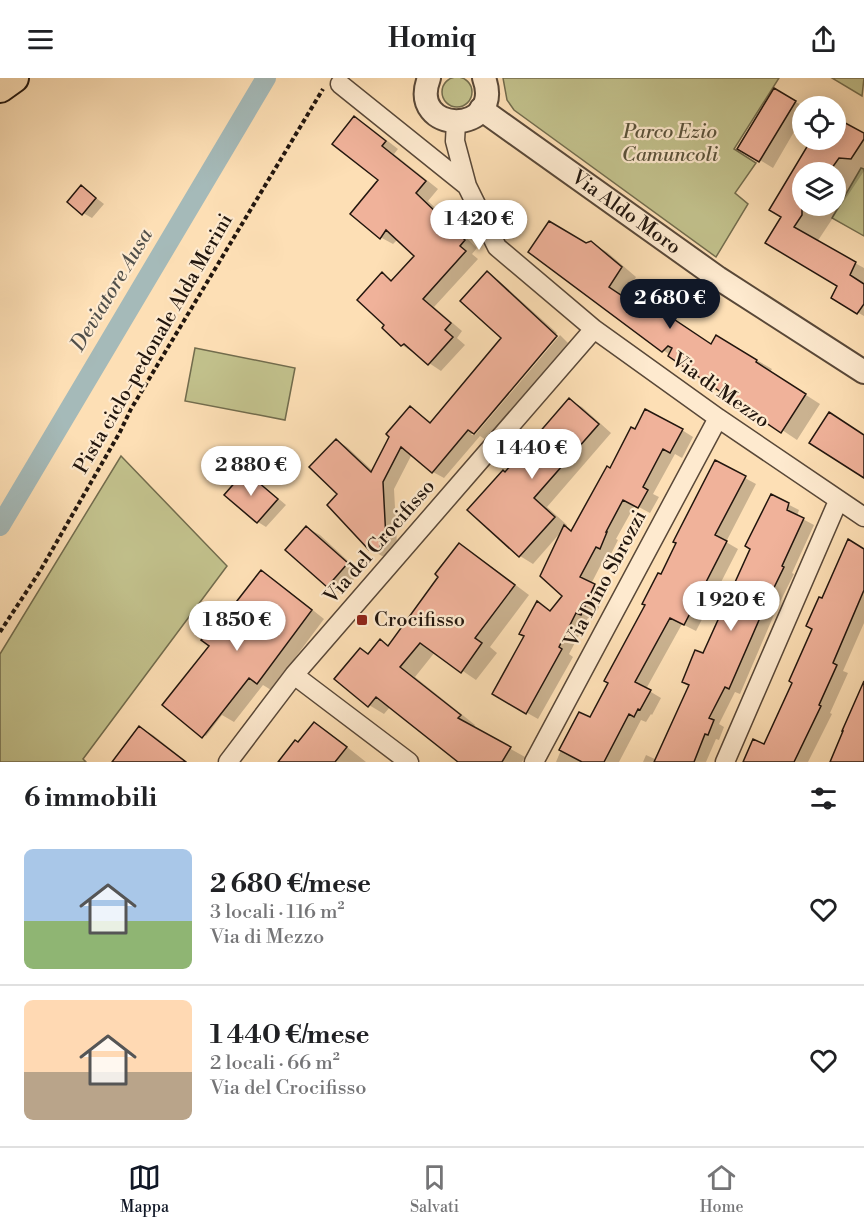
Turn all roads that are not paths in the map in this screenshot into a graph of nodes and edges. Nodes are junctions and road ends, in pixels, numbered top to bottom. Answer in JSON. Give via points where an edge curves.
{"nodes":[{"id":1,"x":14,"y":78,"type":"edge"},
{"id":2,"x":429,"y":78,"type":"edge"},
{"id":3,"x":484,"y":78,"type":"edge"},
{"id":4,"x":340,"y":84,"type":"road end"},
{"id":5,"x":0,"y":87,"type":"edge"},
{"id":6,"x":482,"y":109,"type":"junction"},
{"id":7,"x":456,"y":122,"type":"junction"},
{"id":8,"x":466,"y":186,"type":"junction"},
{"id":9,"x":594,"y":329,"type":"junction"},
{"id":10,"x":864,"y":372,"type":"edge"},
{"id":11,"x":718,"y":418,"type":"junction"},
{"id":12,"x":838,"y":501,"type":"junction"},
{"id":13,"x":864,"y":517,"type":"edge"},
{"id":14,"x":294,"y":675,"type":"junction"},
{"id":15,"x":228,"y":762,"type":"edge"},
{"id":16,"x":409,"y":762,"type":"edge"},
{"id":17,"x":534,"y":762,"type":"edge"},
{"id":18,"x":725,"y":762,"type":"edge"}],
"edges":[{"from":1,"to":5,"type":"main road"},
{"from":2,"to":7,"type":"street","via":[[426,94],[432,111]]},
{"from":3,"to":6,"type":"street","via":[[487,89]]},
{"from":4,"to":8,"type":"street","name":"Via di Mezzo"},
{"from":6,"to":7,"type":"street"},
{"from":6,"to":10,"type":"street","name":"Via Aldo Moro","via":[[718,278]]},
{"from":7,"to":8,"type":"street","name":"Via di Mezzo","via":[[455,141]]},
{"from":8,"to":9,"type":"street","name":"Via di Mezzo","via":[[497,247]]},
{"from":9,"to":11,"type":"street","name":"Via di Mezzo"},
{"from":9,"to":14,"type":"street","name":"Via del Crocifisso"},
{"from":11,"to":12,"type":"street","name":"Via di Mezzo"},
{"from":11,"to":17,"type":"street","name":"Via Dino Sbrozzi"},
{"from":12,"to":13,"type":"street","name":"Via di Mezzo"},
{"from":12,"to":18,"type":"street"},
{"from":14,"to":15,"type":"street","name":"Via del Crocifisso"},
{"from":14,"to":16,"type":"street"}]}
